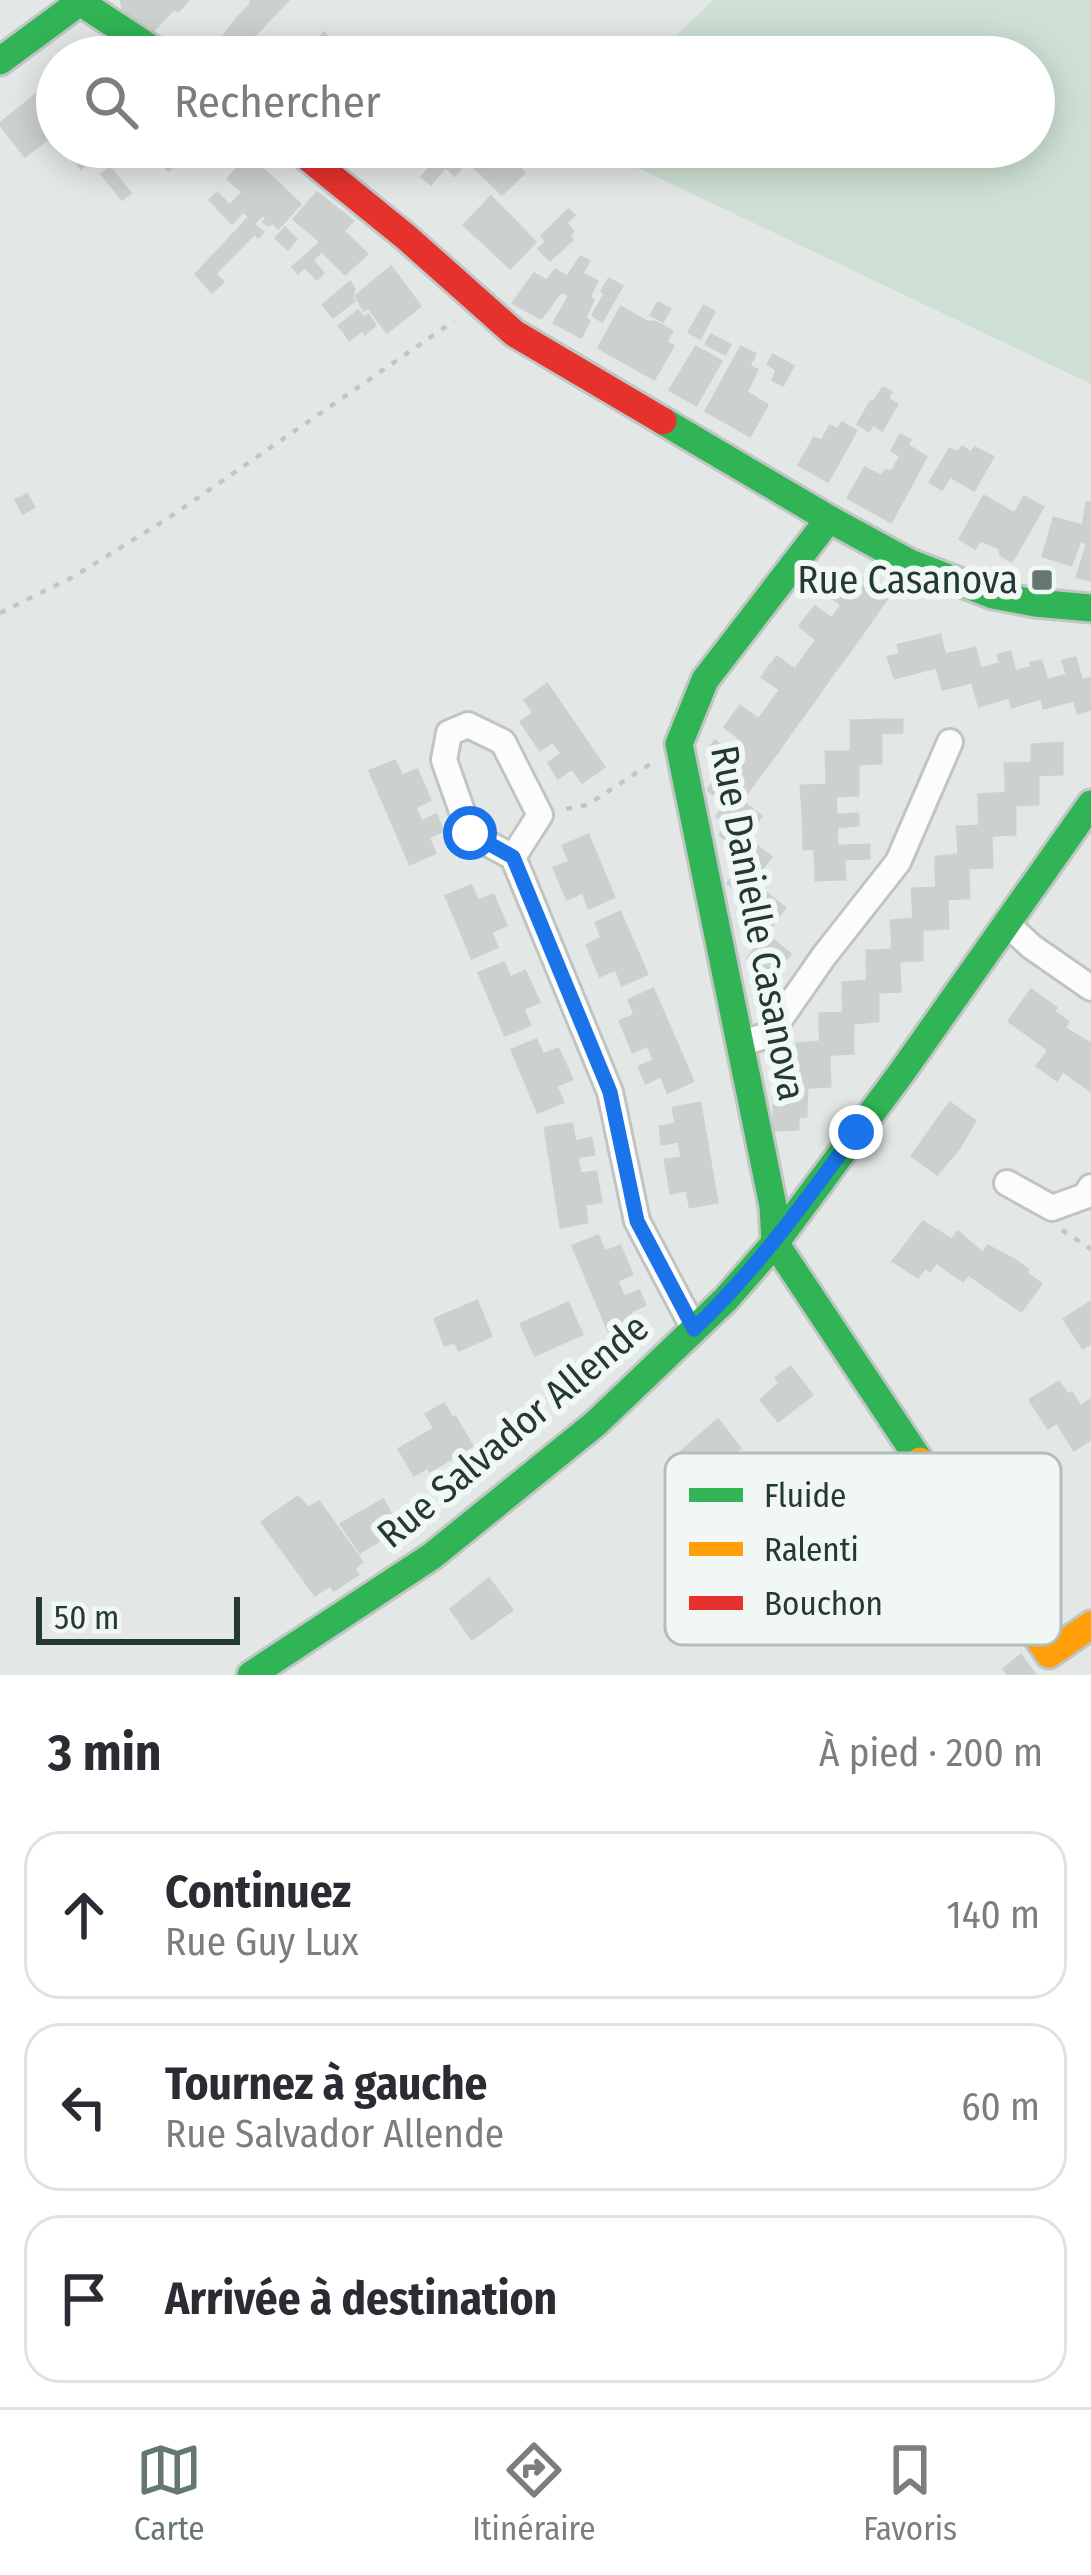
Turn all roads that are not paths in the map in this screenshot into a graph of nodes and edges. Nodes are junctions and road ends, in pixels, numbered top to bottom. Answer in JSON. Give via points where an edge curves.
{"nodes":[{"id":1,"x":80,"y":1,"type":"edge"},
{"id":2,"x":132,"y":36,"type":"edge"},
{"id":3,"x":0,"y":61,"type":"edge"},
{"id":4,"x":321,"y":168,"type":"edge"},
{"id":5,"x":830,"y":519,"type":"junction"},
{"id":6,"x":1091,"y":608,"type":"edge"},
{"id":7,"x":950,"y":742,"type":"dead end"},
{"id":8,"x":1091,"y":804,"type":"edge"},
{"id":9,"x":513,"y":857,"type":"junction"},
{"id":10,"x":1006,"y":923,"type":"junction"},
{"id":11,"x":1091,"y":988,"type":"edge"},
{"id":12,"x":741,"y":1043,"type":"junction"},
{"id":13,"x":1007,"y":1183,"type":"dead end"},
{"id":14,"x":1091,"y":1186,"type":"edge"},
{"id":15,"x":775,"y":1243,"type":"junction"},
{"id":16,"x":694,"y":1329,"type":"junction"},
{"id":17,"x":915,"y":1453,"type":"edge"},
{"id":18,"x":1091,"y":1625,"type":"edge"},
{"id":19,"x":1043,"y":1645,"type":"edge"},
{"id":20,"x":250,"y":1675,"type":"edge"}],
"edges":[{"from":1,"to":2,"type":"street"},
{"from":1,"to":3,"type":"street"},
{"from":4,"to":5,"type":"street","via":[[514,333]]},
{"from":5,"to":6,"type":"street","via":[[975,590]]},
{"from":5,"to":12,"type":"street","name":"Rue Danielle Casanova","via":[[705,680],[679,744]]},
{"from":7,"to":12,"type":"street","via":[[898,862],[769,1035]]},
{"from":8,"to":10,"type":"street","name":"Rue Salvador Allende"},
{"from":9,"to":9,"type":"street","via":[[540,815],[503,742],[468,724],[449,733],[444,760],[470,833]]},
{"from":9,"to":16,"type":"street","via":[[610,1092],[637,1221]]},
{"from":10,"to":11,"type":"street"},
{"from":10,"to":15,"type":"street","name":"Rue Salvador Allende"},
{"from":12,"to":15,"type":"street","name":"Rue Danielle Casanova"},
{"from":13,"to":14,"type":"street","via":[[1052,1208]]},
{"from":15,"to":16,"type":"street","name":"Rue Salvador Allende"},
{"from":15,"to":17,"type":"street"},
{"from":16,"to":20,"type":"street","name":"Rue Salvador Allende","via":[[595,1424],[432,1556]]},
{"from":18,"to":19,"type":"street","via":[[1049,1654]]}]}
